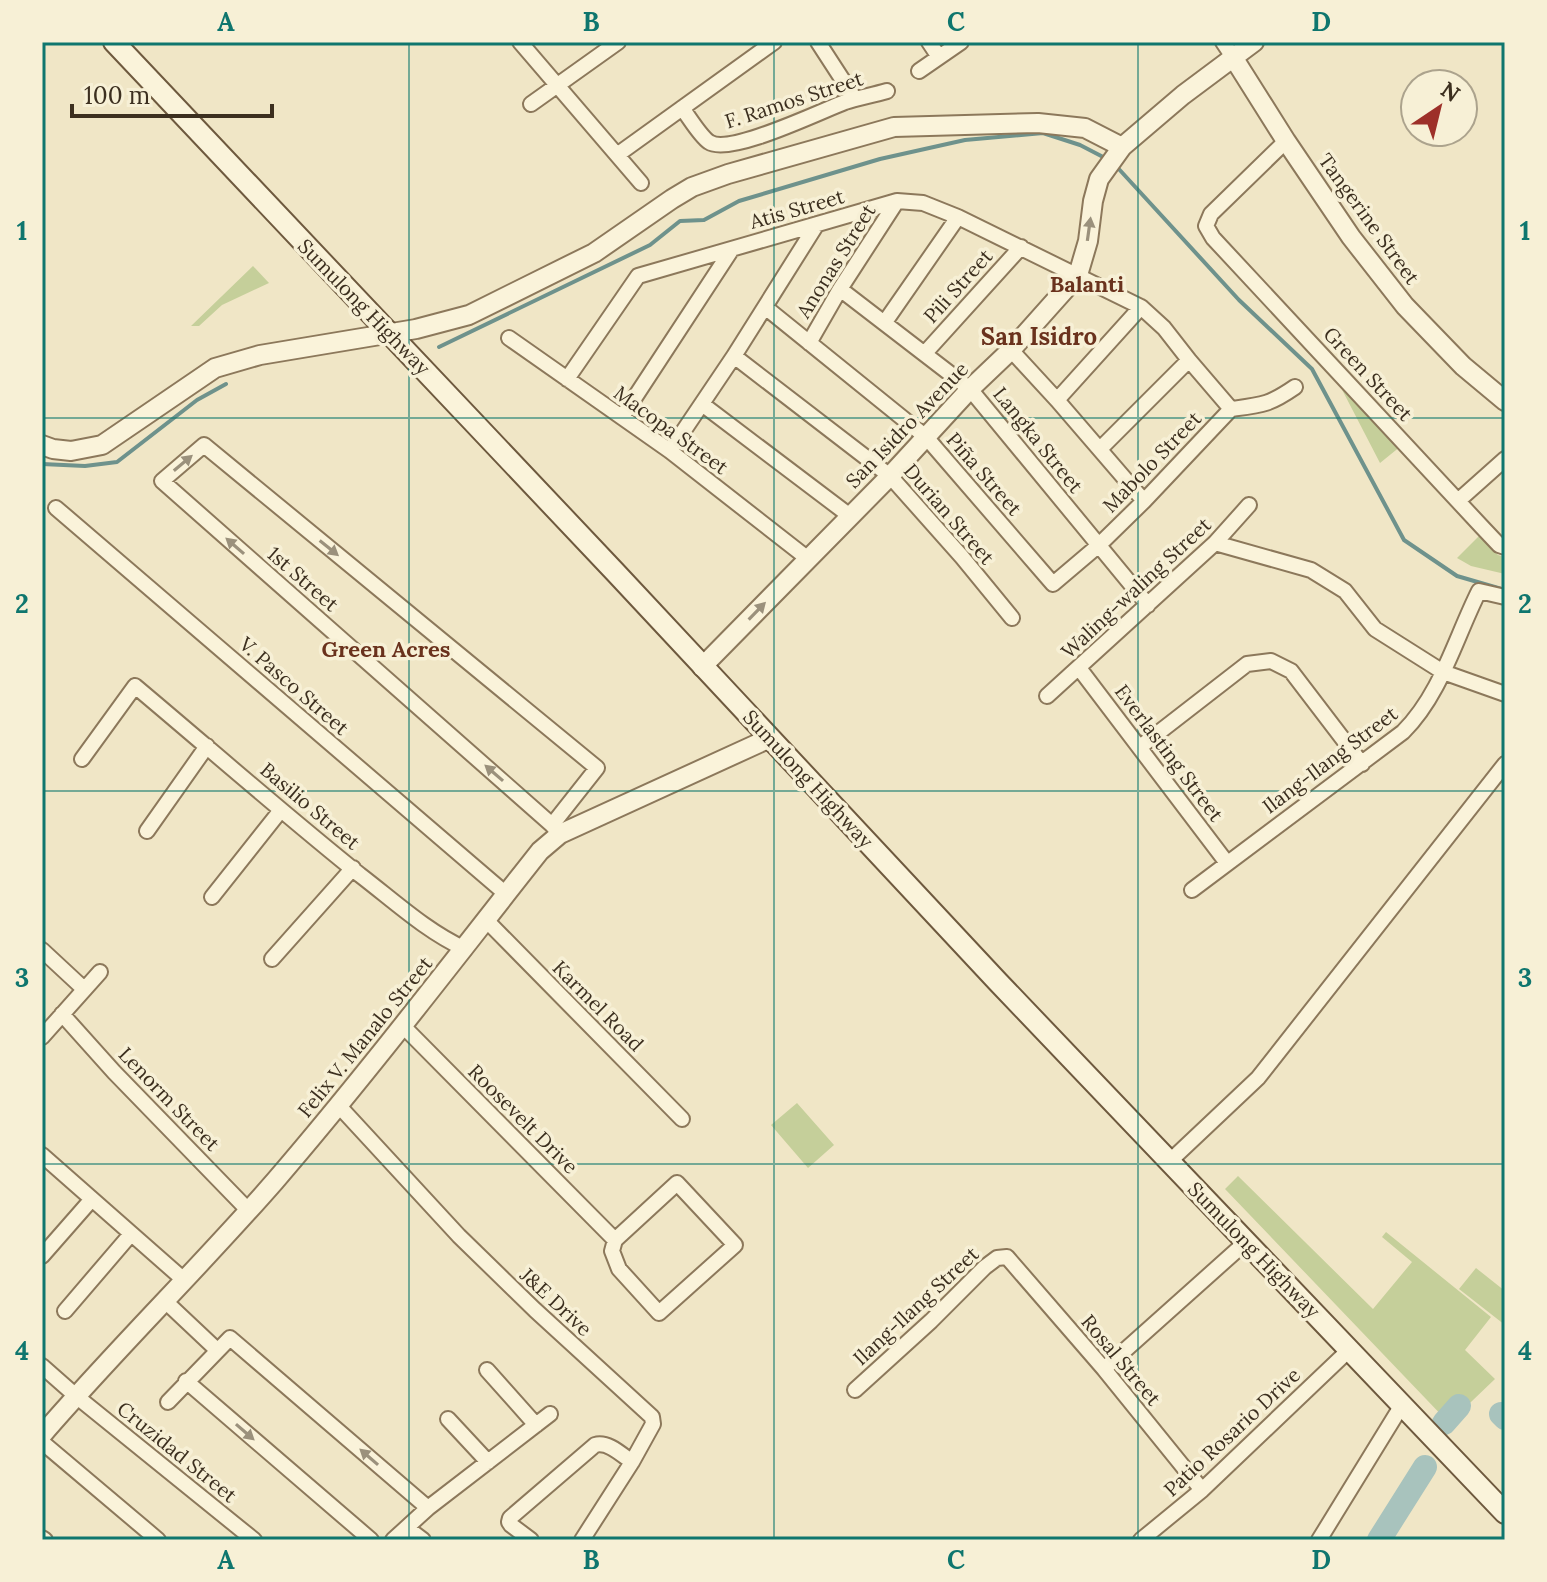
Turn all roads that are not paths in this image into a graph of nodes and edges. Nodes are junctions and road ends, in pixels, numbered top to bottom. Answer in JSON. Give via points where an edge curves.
{"nodes":[{"id":1,"x":114,"y":42,"type":"edge"},
{"id":2,"x":520,"y":42,"type":"edge"},
{"id":3,"x":618,"y":42,"type":"edge"},
{"id":4,"x":774,"y":42,"type":"edge"},
{"id":5,"x":818,"y":42,"type":"edge"},
{"id":6,"x":929,"y":42,"type":"edge"},
{"id":7,"x":961,"y":42,"type":"edge"},
{"id":8,"x":1254,"y":42,"type":"edge"},
{"id":9,"x":1228,"y":49,"type":"edge"},
{"id":10,"x":939,"y":57,"type":"junction"},
{"id":11,"x":919,"y":71,"type":"dead end"},
{"id":12,"x":558,"y":85,"type":"junction"},
{"id":13,"x":887,"y":91,"type":"dead end"},
{"id":14,"x":855,"y":99,"type":"junction"},
{"id":15,"x":531,"y":104,"type":"dead end"},
{"id":16,"x":682,"y":108,"type":"junction"},
{"id":17,"x":1286,"y":141,"type":"junction"},
{"id":18,"x":617,"y":155,"type":"junction"},
{"id":19,"x":1113,"y":158,"type":"junction"},
{"id":20,"x":641,"y":183,"type":"dead end"},
{"id":21,"x":897,"y":201,"type":"junction"},
{"id":22,"x":958,"y":217,"type":"junction"},
{"id":23,"x":817,"y":224,"type":"junction"},
{"id":24,"x":1021,"y":247,"type":"junction"},
{"id":25,"x":732,"y":249,"type":"junction"},
{"id":26,"x":1078,"y":275,"type":"junction"},
{"id":27,"x":840,"y":289,"type":"junction"},
{"id":28,"x":765,"y":307,"type":"junction"},
{"id":29,"x":1141,"y":307,"type":"junction"},
{"id":30,"x":885,"y":322,"type":"junction"},
{"id":31,"x":393,"y":337,"type":"junction"},
{"id":32,"x":509,"y":338,"type":"dead end"},
{"id":33,"x":809,"y":343,"type":"junction"},
{"id":34,"x":1011,"y":350,"type":"junction"},
{"id":35,"x":925,"y":353,"type":"junction"},
{"id":36,"x":734,"y":356,"type":"junction"},
{"id":37,"x":1189,"y":360,"type":"junction"},
{"id":38,"x":567,"y":379,"type":"junction"},
{"id":39,"x":1295,"y":387,"type":"dead end"},
{"id":40,"x":970,"y":389,"type":"junction"},
{"id":41,"x":1057,"y":400,"type":"junction"},
{"id":42,"x":1505,"y":401,"type":"edge"},
{"id":43,"x":702,"y":404,"type":"junction"},
{"id":44,"x":1231,"y":409,"type":"junction"},
{"id":45,"x":622,"y":417,"type":"junction"},
{"id":46,"x":926,"y":437,"type":"junction"},
{"id":47,"x":42,"y":445,"type":"edge"},
{"id":48,"x":1100,"y":449,"type":"junction"},
{"id":49,"x":670,"y":451,"type":"junction"},
{"id":50,"x":1505,"y":459,"type":"edge"},
{"id":51,"x":890,"y":476,"type":"junction"},
{"id":52,"x":1459,"y":500,"type":"junction"},
{"id":53,"x":1144,"y":501,"type":"junction"},
{"id":54,"x":1249,"y":505,"type":"dead end"},
{"id":55,"x":56,"y":508,"type":"dead end"},
{"id":56,"x":850,"y":516,"type":"junction"},
{"id":57,"x":1215,"y":543,"type":"junction"},
{"id":58,"x":1099,"y":545,"type":"junction"},
{"id":59,"x":1505,"y":547,"type":"edge"},
{"id":60,"x":807,"y":558,"type":"junction"},
{"id":61,"x":1053,"y":584,"type":"joint"},
{"id":62,"x":1505,"y":597,"type":"edge"},
{"id":63,"x":1148,"y":605,"type":"junction"},
{"id":64,"x":1012,"y":618,"type":"dead end"},
{"id":65,"x":702,"y":667,"type":"junction"},
{"id":66,"x":1079,"y":668,"type":"junction"},
{"id":67,"x":1443,"y":672,"type":"junction"},
{"id":68,"x":1505,"y":694,"type":"edge"},
{"id":69,"x":1047,"y":696,"type":"dead end"},
{"id":70,"x":770,"y":738,"type":"junction"},
{"id":71,"x":207,"y":746,"type":"junction"},
{"id":72,"x":1140,"y":747,"type":"junction"},
{"id":73,"x":82,"y":759,"type":"dead end"},
{"id":74,"x":1362,"y":764,"type":"junction"},
{"id":75,"x":1505,"y":764,"type":"edge"},
{"id":76,"x":281,"y":810,"type":"junction"},
{"id":77,"x":556,"y":829,"type":"junction"},
{"id":78,"x":147,"y":831,"type":"dead end"},
{"id":79,"x":1227,"y":863,"type":"junction"},
{"id":80,"x":353,"y":868,"type":"junction"},
{"id":81,"x":1192,"y":890,"type":"dead end"},
{"id":82,"x":506,"y":894,"type":"junction"},
{"id":83,"x":212,"y":897,"type":"dead end"},
{"id":84,"x":486,"y":920,"type":"junction"},
{"id":85,"x":465,"y":949,"type":"junction"},
{"id":86,"x":42,"y":950,"type":"edge"},
{"id":87,"x":272,"y":959,"type":"dead end"},
{"id":88,"x":100,"y":972,"type":"dead end"},
{"id":89,"x":84,"y":989,"type":"junction"},
{"id":90,"x":62,"y":1014,"type":"junction"},
{"id":91,"x":403,"y":1026,"type":"junction"},
{"id":92,"x":42,"y":1037,"type":"edge"},
{"id":93,"x":339,"y":1106,"type":"junction"},
{"id":94,"x":682,"y":1119,"type":"dead end"},
{"id":95,"x":43,"y":1158,"type":"edge"},
{"id":96,"x":1169,"y":1162,"type":"junction"},
{"id":97,"x":92,"y":1199,"type":"junction"},
{"id":98,"x":248,"y":1210,"type":"junction"},
{"id":99,"x":131,"y":1234,"type":"junction"},
{"id":100,"x":615,"y":1240,"type":"junction"},
{"id":101,"x":1246,"y":1242,"type":"junction"},
{"id":102,"x":42,"y":1256,"type":"edge"},
{"id":103,"x":1007,"y":1257,"type":"joint"},
{"id":104,"x":184,"y":1280,"type":"junction"},
{"id":105,"x":165,"y":1301,"type":"junction"},
{"id":106,"x":65,"y":1311,"type":"dead end"},
{"id":107,"x":217,"y":1350,"type":"junction"},
{"id":108,"x":1349,"y":1350,"type":"junction"},
{"id":109,"x":42,"y":1366,"type":"edge"},
{"id":110,"x":1104,"y":1369,"type":"junction"},
{"id":111,"x":487,"y":1370,"type":"dead end"},
{"id":112,"x":186,"y":1381,"type":"junction"},
{"id":113,"x":855,"y":1390,"type":"dead end"},
{"id":114,"x":76,"y":1396,"type":"junction"},
{"id":115,"x":168,"y":1402,"type":"dead end"},
{"id":116,"x":1402,"y":1405,"type":"junction"},
{"id":117,"x":550,"y":1414,"type":"dead end"},
{"id":118,"x":448,"y":1419,"type":"dead end"},
{"id":119,"x":536,"y":1425,"type":"junction"},
{"id":120,"x":42,"y":1435,"type":"edge"},
{"id":121,"x":42,"y":1442,"type":"edge"},
{"id":122,"x":488,"y":1462,"type":"junction"},
{"id":123,"x":632,"y":1462,"type":"junction"},
{"id":124,"x":1202,"y":1490,"type":"junction"},
{"id":125,"x":428,"y":1508,"type":"junction"},
{"id":126,"x":1505,"y":1513,"type":"edge"},
{"id":127,"x":407,"y":1528,"type":"junction"},
{"id":128,"x":158,"y":1540,"type":"edge"},
{"id":129,"x":254,"y":1540,"type":"edge"},
{"id":130,"x":371,"y":1540,"type":"edge"},
{"id":131,"x":393,"y":1540,"type":"edge"},
{"id":132,"x":423,"y":1540,"type":"edge"},
{"id":133,"x":531,"y":1540,"type":"edge"},
{"id":134,"x":582,"y":1540,"type":"edge"},
{"id":135,"x":1141,"y":1540,"type":"edge"},
{"id":136,"x":1319,"y":1540,"type":"edge"}],
"edges":[{"from":1,"to":31,"type":"main road","name":"Sumulong Highway"},
{"from":2,"to":12,"type":"street"},
{"from":3,"to":12,"type":"street"},
{"from":4,"to":16,"type":"street"},
{"from":5,"to":14,"type":"street"},
{"from":6,"to":10,"type":"street"},
{"from":7,"to":10,"type":"street"},
{"from":8,"to":9,"type":"street"},
{"from":9,"to":17,"type":"street","name":"Tangerine Street"},
{"from":9,"to":19,"type":"street"},
{"from":10,"to":11,"type":"street"},
{"from":12,"to":15,"type":"street"},
{"from":12,"to":18,"type":"street"},
{"from":13,"to":14,"type":"street","name":"F. Ramos Street"},
{"from":14,"to":16,"type":"street","name":"F. Ramos Street","via":[[751,139],[719,145],[708,142]]},
{"from":16,"to":18,"type":"street"},
{"from":17,"to":42,"type":"street","name":"Tangerine Street","via":[[1405,306]]},
{"from":17,"to":52,"type":"street","name":"Green Street","via":[[1211,214],[1206,226]]},
{"from":18,"to":20,"type":"street"},
{"from":26,"to":19,"type":"street","name":"San Isidro Avenue","one_way":true,"via":[[1099,179]]},
{"from":19,"to":31,"type":"street","via":[[1085,128],[1038,123],[894,127],[692,187],[594,253],[469,315]]},
{"from":21,"to":22,"type":"street","name":"Atis Street","via":[[923,203]]},
{"from":21,"to":23,"type":"street","name":"Atis Street"},
{"from":21,"to":27,"type":"street","name":"Anonas Street"},
{"from":22,"to":24,"type":"street","name":"Atis Street"},
{"from":22,"to":30,"type":"street"},
{"from":23,"to":25,"type":"street","name":"Atis Street"},
{"from":23,"to":28,"type":"street"},
{"from":24,"to":26,"type":"street","name":"Atis Street"},
{"from":24,"to":35,"type":"street","name":"Pili Street"},
{"from":25,"to":38,"type":"street","name":"Atis Street","via":[[638,276]]},
{"from":25,"to":45,"type":"street"},
{"from":26,"to":29,"type":"street","name":"Mabolo Street"},
{"from":26,"to":34,"type":"street","name":"San Isidro Avenue"},
{"from":27,"to":30,"type":"street","name":"Langka Street"},
{"from":27,"to":33,"type":"street","name":"Anonas Street"},
{"from":28,"to":33,"type":"street","name":"Piña Street"},
{"from":28,"to":36,"type":"street"},
{"from":29,"to":37,"type":"street","name":"Mabolo Street"},
{"from":29,"to":41,"type":"street"},
{"from":30,"to":35,"type":"street","name":"Langka Street"},
{"from":31,"to":47,"type":"street","via":[[260,355],[215,368],[102,445],[71,451]]},
{"from":31,"to":65,"type":"main road","name":"Sumulong Highway"},
{"from":32,"to":38,"type":"street","name":"Macopa Street"},
{"from":33,"to":46,"type":"street","name":"Piña Street"},
{"from":34,"to":40,"type":"street","name":"San Isidro Avenue"},
{"from":34,"to":41,"type":"street"},
{"from":35,"to":40,"type":"street","name":"Langka Street"},
{"from":36,"to":43,"type":"street"},
{"from":36,"to":51,"type":"street","name":"Durian Street"},
{"from":37,"to":44,"type":"street","name":"Mabolo Street"},
{"from":37,"to":48,"type":"street"},
{"from":38,"to":45,"type":"street","name":"Macopa Street"},
{"from":39,"to":44,"type":"street","via":[[1275,401]]},
{"from":40,"to":46,"type":"street","name":"San Isidro Avenue"},
{"from":40,"to":58,"type":"street","name":"Langka Street"},
{"from":41,"to":48,"type":"street"},
{"from":43,"to":49,"type":"street"},
{"from":43,"to":56,"type":"street"},
{"from":44,"to":53,"type":"street","name":"Mabolo Street"},
{"from":45,"to":49,"type":"street","name":"Macopa Street"},
{"from":46,"to":51,"type":"street","name":"San Isidro Avenue"},
{"from":46,"to":61,"type":"street","name":"Piña Street"},
{"from":48,"to":53,"type":"street"},
{"from":49,"to":60,"type":"street","name":"Macopa Street"},
{"from":50,"to":52,"type":"street"},
{"from":51,"to":56,"type":"street","name":"San Isidro Avenue"},
{"from":51,"to":64,"type":"street","name":"Durian Street"},
{"from":52,"to":59,"type":"street","name":"Green Street"},
{"from":53,"to":58,"type":"street","name":"Mabolo Street"},
{"from":54,"to":57,"type":"street","name":"Waling-waling Street"},
{"from":55,"to":82,"type":"street","name":"V. Pasco Street"},
{"from":56,"to":60,"type":"street","name":"San Isidro Avenue"},
{"from":57,"to":63,"type":"street","name":"Waling-waling Street"},
{"from":57,"to":67,"type":"street","via":[[1311,570],[1345,591],[1375,629]]},
{"from":58,"to":61,"type":"street","name":"Mabolo Street"},
{"from":58,"to":63,"type":"street","name":"Langka Street"},
{"from":65,"to":60,"type":"street","name":"San Isidro Avenue","one_way":true},
{"from":62,"to":67,"type":"street","name":"Ilang-Ilang Street","via":[[1479,591]]},
{"from":63,"to":66,"type":"street","name":"Waling-waling Street"},
{"from":65,"to":70,"type":"main road","name":"Sumulong Highway"},
{"from":66,"to":69,"type":"street","name":"Waling-waling Street"},
{"from":66,"to":72,"type":"street","name":"Everlasting Street"},
{"from":67,"to":68,"type":"street"},
{"from":67,"to":74,"type":"street","name":"Ilang-Ilang Street","via":[[1416,719]]},
{"from":70,"to":77,"type":"street","name":"Felix V. Manalo Street"},
{"from":70,"to":96,"type":"main road","name":"Sumulong Highway"},
{"from":71,"to":73,"type":"street","name":"Basilio Street","via":[[135,686]]},
{"from":71,"to":76,"type":"street","name":"Basilio Street"},
{"from":71,"to":78,"type":"street"},
{"from":72,"to":74,"type":"street","via":[[1247,664],[1271,661],[1291,671]]},
{"from":72,"to":79,"type":"street","name":"Everlasting Street"},
{"from":74,"to":79,"type":"street","name":"Ilang-Ilang Street"},
{"from":75,"to":96,"type":"street","via":[[1258,1078]]},
{"from":76,"to":80,"type":"street","name":"Basilio Street"},
{"from":76,"to":83,"type":"street"},
{"from":77,"to":77,"type":"street","name":"1st Street","one_way":true,"via":[[162,481],[204,445],[597,768]]},
{"from":77,"to":82,"type":"street","name":"Felix V. Manalo Street"},
{"from":79,"to":81,"type":"street","name":"Ilang-Ilang Street"},
{"from":80,"to":85,"type":"street","name":"Basilio Street","via":[[422,923]]},
{"from":80,"to":87,"type":"street"},
{"from":82,"to":84,"type":"street","name":"Felix V. Manalo Street"},
{"from":84,"to":85,"type":"street","name":"Felix V. Manalo Street"},
{"from":84,"to":94,"type":"street","name":"Karmel Road"},
{"from":85,"to":91,"type":"street","name":"Felix V. Manalo Street"},
{"from":86,"to":89,"type":"street"},
{"from":88,"to":89,"type":"street"},
{"from":89,"to":90,"type":"street"},
{"from":90,"to":92,"type":"street"},
{"from":90,"to":98,"type":"street","name":"Lenorm Street"},
{"from":91,"to":93,"type":"street","name":"Felix V. Manalo Street"},
{"from":91,"to":100,"type":"street","name":"Roosevelt Drive"},
{"from":93,"to":98,"type":"street","name":"Felix V. Manalo Street"},
{"from":93,"to":123,"type":"street","name":"J&E Drive","via":[[459,1236],[652,1417]]},
{"from":95,"to":97,"type":"street"},
{"from":96,"to":101,"type":"main road","name":"Sumulong Highway"},
{"from":97,"to":99,"type":"street"},
{"from":97,"to":102,"type":"street"},
{"from":98,"to":104,"type":"street","name":"Felix V. Manalo Street"},
{"from":99,"to":104,"type":"street"},
{"from":99,"to":106,"type":"street"},
{"from":100,"to":100,"type":"street","name":"Roosevelt Drive","via":[[612,1251],[619,1269],[659,1313],[735,1245],[677,1183]]},
{"from":101,"to":108,"type":"main road","name":"Sumulong Highway"},
{"from":101,"to":110,"type":"street"},
{"from":103,"to":110,"type":"street","name":"Rosal Street"},
{"from":103,"to":113,"type":"street","name":"Ilang-Ilang Street","via":[[985,1267]]},
{"from":104,"to":105,"type":"street","name":"Felix V. Manalo Street"},
{"from":105,"to":107,"type":"street"},
{"from":105,"to":114,"type":"street","name":"Felix V. Manalo Street"},
{"from":107,"to":112,"type":"street"},
{"from":125,"to":107,"type":"street","one_way":true,"via":[[230,1338]]},
{"from":108,"to":116,"type":"main road","name":"Sumulong Highway"},
{"from":108,"to":124,"type":"street","name":"Patio Rosario Drive"},
{"from":109,"to":114,"type":"street","name":"Cruzidad Street"},
{"from":110,"to":124,"type":"street","name":"Rosal Street"},
{"from":111,"to":119,"type":"street"},
{"from":112,"to":115,"type":"street"},
{"from":112,"to":130,"type":"street","one_way":true},
{"from":114,"to":120,"type":"street","name":"Felix V. Manalo Street"},
{"from":114,"to":129,"type":"street","name":"Cruzidad Street"},
{"from":116,"to":126,"type":"main road","name":"Sumulong Highway"},
{"from":116,"to":136,"type":"street"},
{"from":117,"to":119,"type":"street"},
{"from":118,"to":122,"type":"street"},
{"from":119,"to":122,"type":"street"},
{"from":121,"to":128,"type":"street"},
{"from":122,"to":125,"type":"street"},
{"from":123,"to":133,"type":"street","via":[[608,1446],[595,1445],[510,1518],[511,1525]]},
{"from":123,"to":134,"type":"street","name":"J&E Drive"},
{"from":124,"to":135,"type":"street","name":"Patio Rosario Drive"},
{"from":125,"to":127,"type":"street"},
{"from":127,"to":131,"type":"street"},
{"from":127,"to":132,"type":"street"}]}
